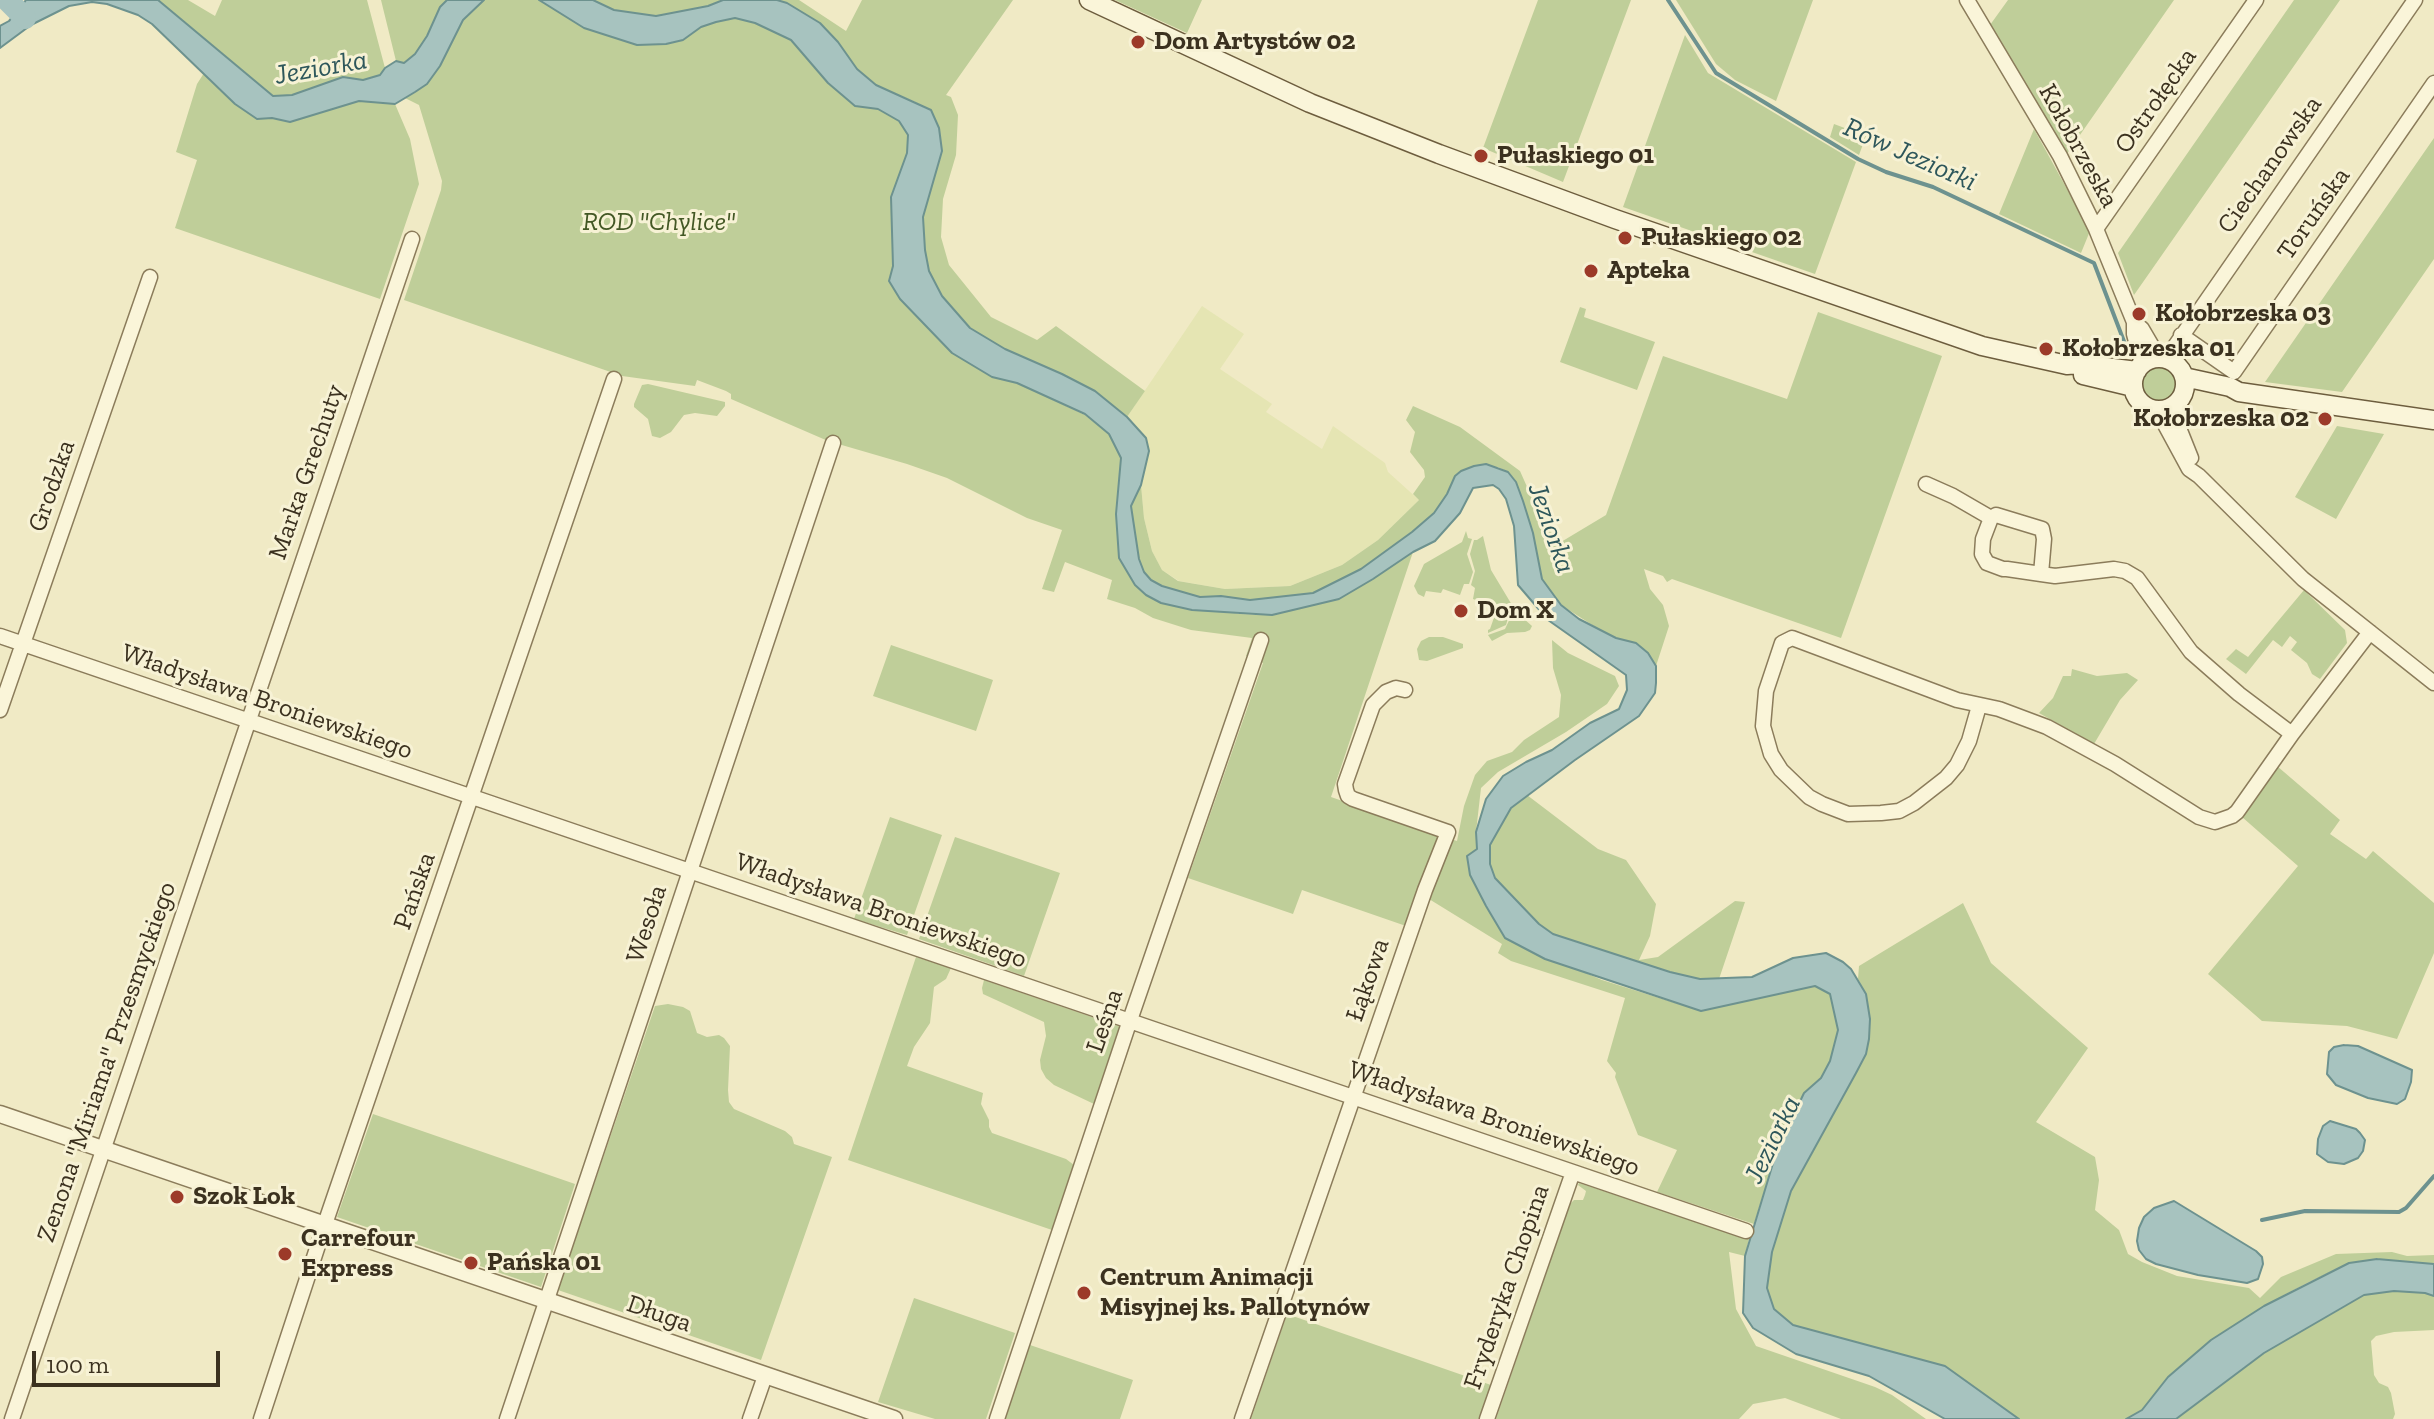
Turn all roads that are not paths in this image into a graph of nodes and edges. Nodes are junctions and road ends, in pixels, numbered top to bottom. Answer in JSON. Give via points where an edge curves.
{"nodes":[{"id":1,"x":1089,"y":0,"type":"edge"},
{"id":2,"x":1967,"y":0,"type":"edge"},
{"id":3,"x":2256,"y":0,"type":"edge"},
{"id":4,"x":2415,"y":0,"type":"edge"},
{"id":5,"x":2434,"y":83,"type":"edge"},
{"id":6,"x":2096,"y":229,"type":"junction"},
{"id":7,"x":412,"y":239,"type":"dead end"},
{"id":8,"x":150,"y":277,"type":"dead end"},
{"id":9,"x":2181,"y":335,"type":"junction"},
{"id":10,"x":2147,"y":368,"type":"junction"},
{"id":11,"x":614,"y":379,"type":"dead end"},
{"id":12,"x":2175,"y":396,"type":"junction"},
{"id":13,"x":2434,"y":420,"type":"edge"},
{"id":14,"x":833,"y":443,"type":"dead end"},
{"id":15,"x":1926,"y":484,"type":"dead end"},
{"id":16,"x":1991,"y":518,"type":"junction"},
{"id":17,"x":2041,"y":574,"type":"junction"},
{"id":18,"x":2370,"y":632,"type":"junction"},
{"id":19,"x":0,"y":636,"type":"edge"},
{"id":20,"x":1261,"y":640,"type":"dead end"},
{"id":21,"x":23,"y":644,"type":"junction"},
{"id":22,"x":2434,"y":683,"type":"edge"},
{"id":23,"x":1405,"y":690,"type":"dead end"},
{"id":24,"x":1979,"y":706,"type":"junction"},
{"id":25,"x":0,"y":710,"type":"edge"},
{"id":26,"x":247,"y":721,"type":"junction"},
{"id":27,"x":2292,"y":734,"type":"junction"},
{"id":28,"x":473,"y":797,"type":"junction"},
{"id":29,"x":690,"y":872,"type":"junction"},
{"id":30,"x":1130,"y":1020,"type":"junction"},
{"id":31,"x":1354,"y":1097,"type":"junction"},
{"id":32,"x":0,"y":1114,"type":"edge"},
{"id":33,"x":103,"y":1149,"type":"junction"},
{"id":34,"x":1573,"y":1172,"type":"junction"},
{"id":35,"x":325,"y":1224,"type":"junction"},
{"id":36,"x":1746,"y":1231,"type":"dead end"},
{"id":37,"x":547,"y":1301,"type":"junction"},
{"id":38,"x":765,"y":1376,"type":"junction"},
{"id":39,"x":12,"y":1419,"type":"edge"},
{"id":40,"x":261,"y":1419,"type":"edge"},
{"id":41,"x":507,"y":1419,"type":"edge"},
{"id":42,"x":750,"y":1419,"type":"edge"},
{"id":43,"x":894,"y":1419,"type":"edge"},
{"id":44,"x":997,"y":1419,"type":"edge"},
{"id":45,"x":1242,"y":1419,"type":"edge"},
{"id":46,"x":1487,"y":1419,"type":"edge"}],
"edges":[{"from":1,"to":10,"type":"main road","via":[[1297,97],[1477,169],[1932,330],[2067,365]]},
{"from":2,"to":6,"type":"street","name":"Kołobrzeska","via":[[2060,156]]},
{"from":3,"to":6,"type":"street","name":"Ostrołęcka"},
{"from":4,"to":9,"type":"street","name":"Ciechanowska"},
{"from":5,"to":9,"type":"street","name":"Toruńska","via":[[2234,372]]},
{"from":6,"to":10,"type":"street","name":"Kołobrzeska"},
{"from":7,"to":26,"type":"street","name":"Marka Grechuty"},
{"from":8,"to":21,"type":"street","name":"Grodzka"},
{"from":9,"to":10,"type":"street","name":"Ciechanowska"},
{"from":10,"to":12,"type":"main road","via":[[2178,366]]},
{"from":10,"to":12,"type":"main road","via":[[2140,402]]},
{"from":11,"to":28,"type":"street","name":"Pańska"},
{"from":12,"to":13,"type":"main road","via":[[2230,387]]},
{"from":12,"to":18,"type":"street","via":[[2182,459],[2189,469],[2303,579]]},
{"from":14,"to":29,"type":"street","name":"Wesoła"},
{"from":15,"to":16,"type":"street"},
{"from":16,"to":17,"type":"street","via":[[2042,529]]},
{"from":16,"to":17,"type":"street","via":[[1983,539],[1987,563]]},
{"from":17,"to":27,"type":"street","via":[[2114,569],[2137,578],[2191,652]]},
{"from":18,"to":22,"type":"street"},
{"from":18,"to":27,"type":"street"},
{"from":19,"to":21,"type":"street","name":"Władysława Broniewskiego"},
{"from":20,"to":30,"type":"street","name":"Leśna"},
{"from":21,"to":25,"type":"street","name":"Grodzka"},
{"from":21,"to":26,"type":"street","name":"Władysława Broniewskiego"},
{"from":23,"to":31,"type":"street","name":"Łąkowa","via":[[1386,692],[1373,705],[1346,790],[1353,799],[1448,832]]},
{"from":24,"to":24,"type":"street","via":[[1792,638],[1782,643],[1766,691],[1763,726],[1781,770],[1809,797],[1848,814],[1881,813],[1914,803],[1946,778],[1963,753]]},
{"from":24,"to":27,"type":"street","via":[[2047,727],[2215,822],[2237,812]]},
{"from":26,"to":28,"type":"street","name":"Władysława Broniewskiego"},
{"from":26,"to":33,"type":"street","name":"Zenona \"Miriama\" Przesmyckiego"},
{"from":28,"to":29,"type":"street","name":"Władysława Broniewskiego"},
{"from":28,"to":35,"type":"street","name":"Pańska"},
{"from":29,"to":30,"type":"street","name":"Władysława Broniewskiego"},
{"from":29,"to":37,"type":"street","name":"Wesoła"},
{"from":30,"to":31,"type":"street","name":"Władysława Broniewskiego"},
{"from":30,"to":44,"type":"street","name":"Leśna"},
{"from":31,"to":34,"type":"street","name":"Władysława Broniewskiego"},
{"from":31,"to":45,"type":"street","name":"Łąkowa"},
{"from":32,"to":33,"type":"street","name":"Długa"},
{"from":33,"to":35,"type":"street","name":"Długa"},
{"from":33,"to":39,"type":"street","name":"Zenona \"Miriama\" Przesmyckiego"},
{"from":34,"to":36,"type":"street","name":"Władysława Broniewskiego"},
{"from":34,"to":46,"type":"street","name":"Fryderyka Chopina"},
{"from":35,"to":37,"type":"street","name":"Długa"},
{"from":35,"to":40,"type":"street","name":"Pańska"},
{"from":37,"to":38,"type":"street","name":"Długa"},
{"from":37,"to":41,"type":"street","name":"Wesoła"},
{"from":38,"to":42,"type":"street"},
{"from":38,"to":43,"type":"street","name":"Długa"}]}
